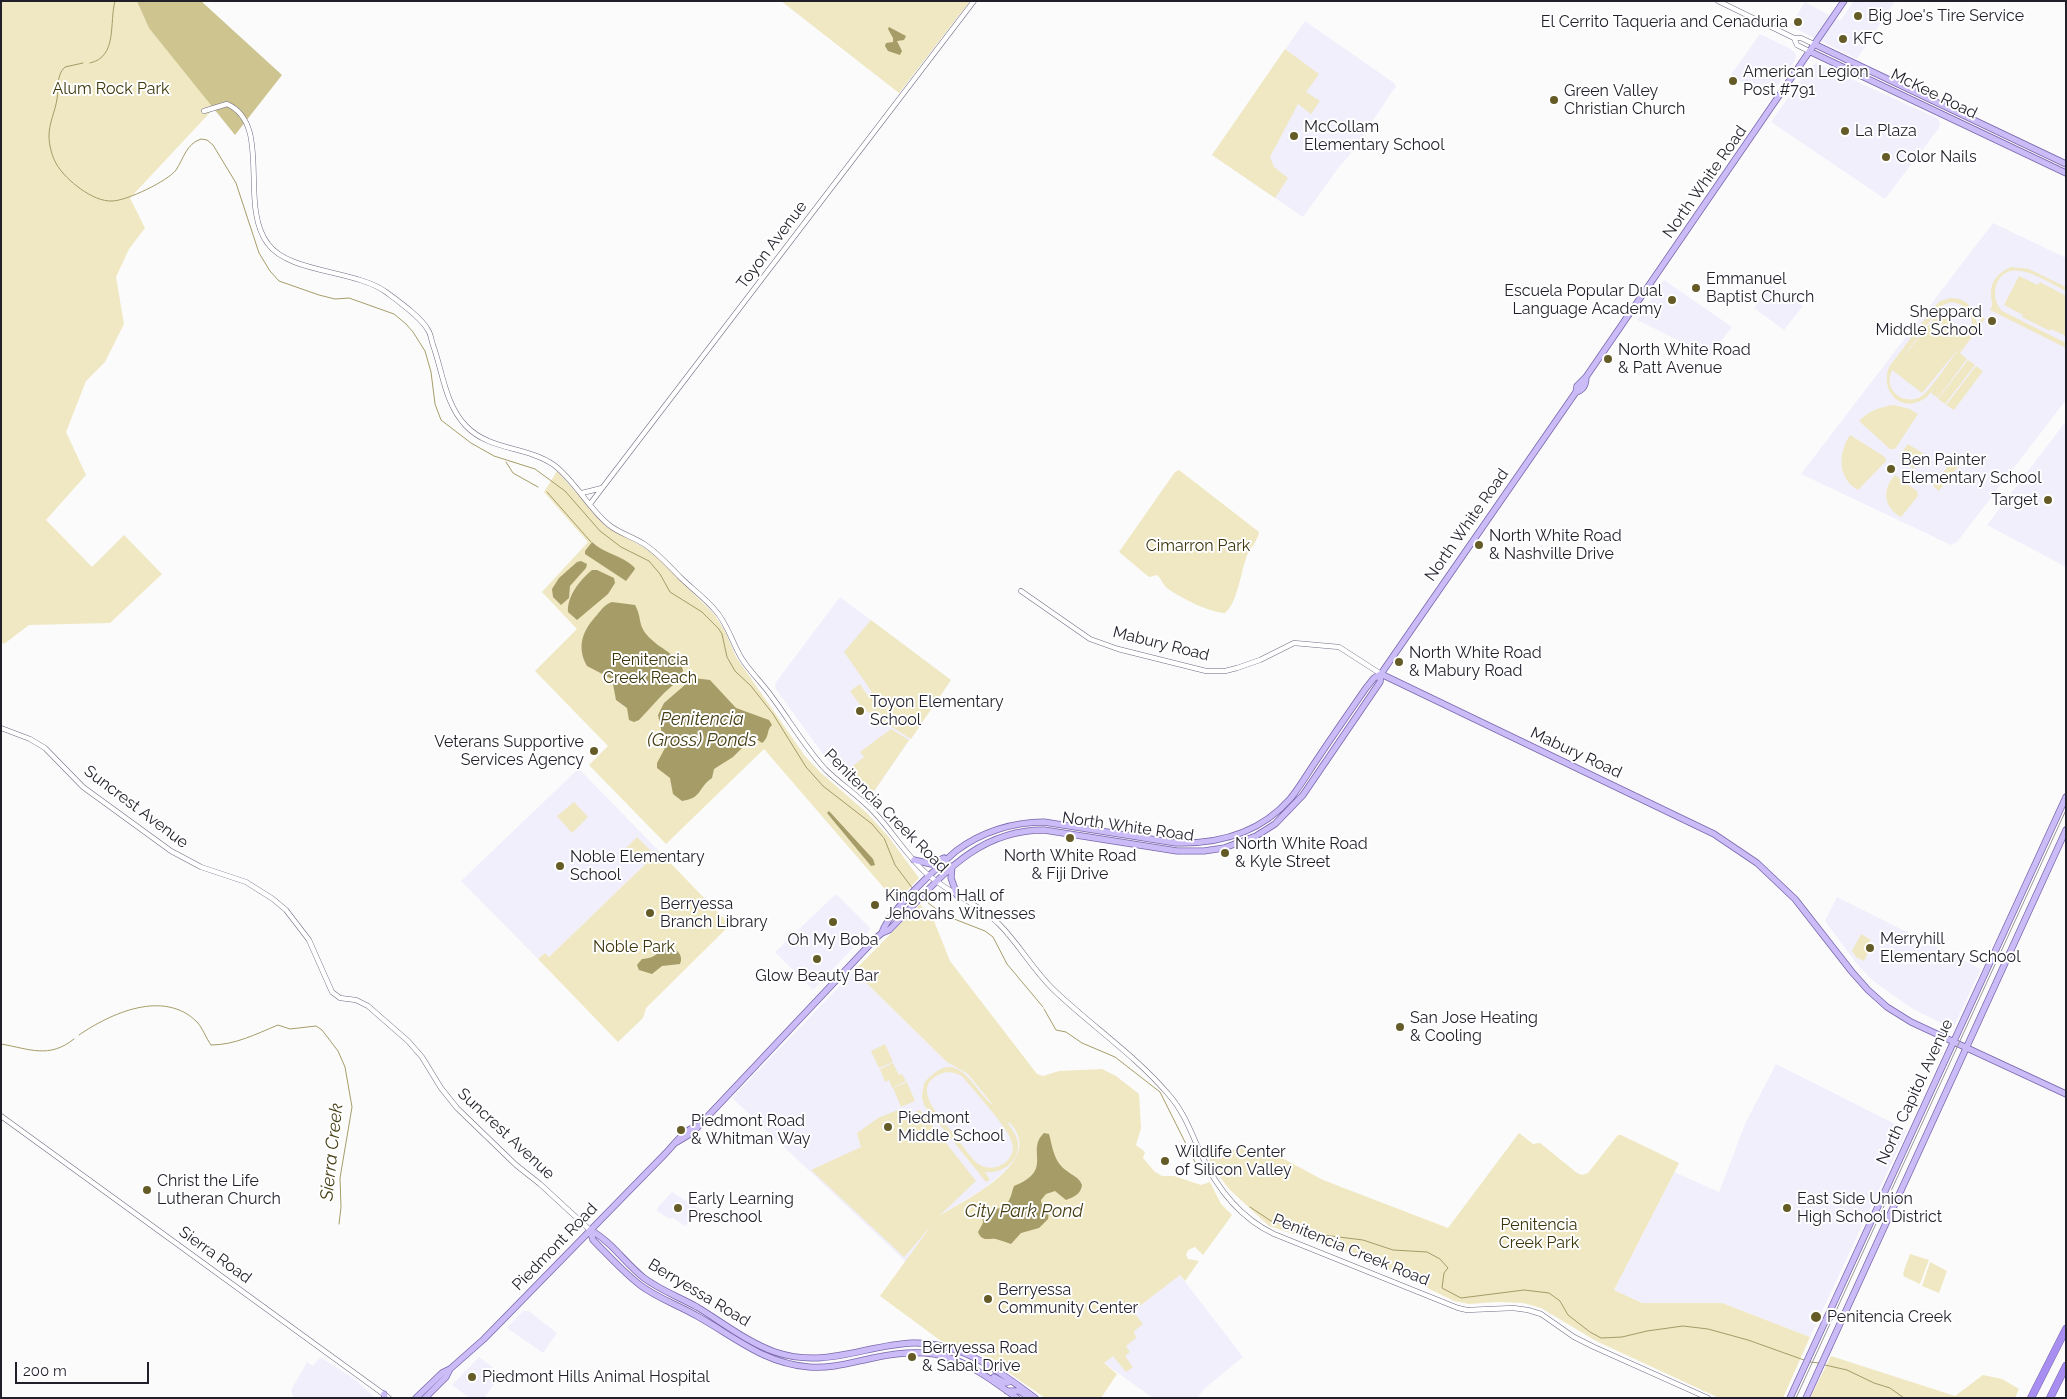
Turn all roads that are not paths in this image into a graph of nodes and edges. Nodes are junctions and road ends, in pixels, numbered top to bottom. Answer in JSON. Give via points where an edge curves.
{"nodes":[{"id":1,"x":974,"y":1,"type":"edge"},
{"id":2,"x":1718,"y":1,"type":"edge"},
{"id":3,"x":1844,"y":1,"type":"edge"},
{"id":4,"x":1794,"y":38,"type":"junction"},
{"id":5,"x":1816,"y":45,"type":"junction"},
{"id":6,"x":1811,"y":52,"type":"junction"},
{"id":7,"x":204,"y":111,"type":"dead end"},
{"id":8,"x":2048,"y":164,"type":"junction"},
{"id":9,"x":2065,"y":164,"type":"edge"},
{"id":10,"x":2066,"y":173,"type":"edge"},
{"id":11,"x":603,"y":488,"type":"junction"},
{"id":12,"x":582,"y":493,"type":"junction"},
{"id":13,"x":590,"y":504,"type":"junction"},
{"id":14,"x":1020,"y":591,"type":"dead end"},
{"id":15,"x":1381,"y":674,"type":"junction"},
{"id":16,"x":1,"y":728,"type":"edge"},
{"id":17,"x":2066,"y":798,"type":"edge"},
{"id":18,"x":2066,"y":830,"type":"edge"},
{"id":19,"x":951,"y":856,"type":"junction"},
{"id":20,"x":914,"y":860,"type":"junction"},
{"id":21,"x":952,"y":866,"type":"junction"},
{"id":22,"x":929,"y":876,"type":"junction"},
{"id":23,"x":937,"y":882,"type":"junction"},
{"id":24,"x":920,"y":885,"type":"joint"},
{"id":25,"x":927,"y":892,"type":"joint"},
{"id":26,"x":957,"y":895,"type":"junction"},
{"id":27,"x":882,"y":933,"type":"junction"},
{"id":28,"x":1954,"y":1041,"type":"junction"},
{"id":29,"x":1967,"y":1048,"type":"junction"},
{"id":30,"x":2066,"y":1094,"type":"edge"},
{"id":31,"x":1,"y":1116,"type":"edge"},
{"id":32,"x":590,"y":1230,"type":"junction"},
{"id":33,"x":2066,"y":1329,"type":"edge"},
{"id":34,"x":2066,"y":1366,"type":"edge"},
{"id":35,"x":450,"y":1369,"type":"junction"},
{"id":36,"x":987,"y":1376,"type":"junction"},
{"id":37,"x":1012,"y":1381,"type":"junction"},
{"id":38,"x":1007,"y":1390,"type":"junction"},
{"id":39,"x":384,"y":1396,"type":"edge"},
{"id":40,"x":427,"y":1396,"type":"edge"},
{"id":41,"x":389,"y":1398,"type":"edge"},
{"id":42,"x":416,"y":1398,"type":"edge"},
{"id":43,"x":1017,"y":1398,"type":"edge"},
{"id":44,"x":1029,"y":1398,"type":"edge"},
{"id":45,"x":1035,"y":1398,"type":"edge"},
{"id":46,"x":1708,"y":1398,"type":"edge"},
{"id":47,"x":1790,"y":1398,"type":"edge"},
{"id":48,"x":1806,"y":1398,"type":"edge"},
{"id":49,"x":2031,"y":1398,"type":"edge"},
{"id":50,"x":2050,"y":1398,"type":"edge"}],
"edges":[{"from":1,"to":11,"type":"street","name":"Toyon Avenue"},
{"from":2,"to":4,"type":"street","name":"McKee Road"},
{"from":3,"to":5,"type":"main road","name":"North White Road"},
{"from":4,"to":5,"type":"street","name":"McKee Road"},
{"from":4,"to":6,"type":"street","name":"McKee Road","via":[[1797,45]]},
{"from":5,"to":6,"type":"main road","name":"North White Road"},
{"from":5,"to":9,"type":"main road","name":"McKee Road"},
{"from":6,"to":8,"type":"main road","name":"McKee Road"},
{"from":6,"to":15,"type":"main road","name":"North White Road","via":[[1577,386],[1576,392]]},
{"from":7,"to":12,"type":"street","name":"Penitencia Creek Road","via":[[227,104],[237,108],[245,119],[251,132],[253,150],[254,207],[269,247],[294,261],[369,282],[409,310],[427,328],[448,399],[465,425],[480,438],[534,455],[554,465]]},
{"from":8,"to":9,"type":"main road"},
{"from":8,"to":10,"type":"main road","name":"McKee Road"},
{"from":11,"to":12,"type":"street"},
{"from":11,"to":13,"type":"street","name":"Toyon Avenue"},
{"from":12,"to":13,"type":"street","name":"Penitencia Creek Road"},
{"from":13,"to":20,"type":"street","name":"Penitencia Creek Road","via":[[609,525],[659,556],[717,611],[745,663],[813,755],[869,807]]},
{"from":14,"to":15,"type":"street","name":"Mabury Road","via":[[1090,639],[1206,671],[1237,668],[1294,643],[1339,647]]},
{"from":15,"to":19,"type":"main road","name":"North White Road","via":[[1366,688],[1291,798],[1267,820],[1246,832],[1210,842],[1185,843],[1064,824],[1022,823],[988,832]]},
{"from":15,"to":21,"type":"main road","name":"North White Road","via":[[1380,682],[1302,795],[1276,824],[1256,836],[1204,852],[1177,851],[1053,830],[1022,831],[993,839]]},
{"from":15,"to":28,"type":"main road","name":"Mabury Road","via":[[1737,848],[1795,899],[1852,972],[1887,1007],[1911,1022]]},
{"from":16,"to":32,"type":"street","name":"Suncrest Avenue","via":[[45,748],[83,788],[171,852],[201,867],[246,882],[286,910],[309,940],[332,992],[340,998],[368,1006],[408,1041],[457,1108],[516,1166]]},
{"from":17,"to":28,"type":"main road","name":"North Capitol Avenue"},
{"from":18,"to":29,"type":"main road","name":"North Capitol Avenue"},
{"from":19,"to":20,"type":"main road","via":[[931,864]]},
{"from":19,"to":22,"type":"main road","name":"North White Road"},
{"from":20,"to":22,"type":"street","name":"Penitencia Creek Road"},
{"from":21,"to":23,"type":"main road","name":"North White Road"},
{"from":21,"to":26,"type":"main road","via":[[950,878]]},
{"from":22,"to":23,"type":"street","name":"Penitencia Creek Road"},
{"from":22,"to":24,"type":"main road","name":"North White Road"},
{"from":23,"to":25,"type":"main road","name":"North White Road"},
{"from":23,"to":26,"type":"street","name":"Penitencia Creek Road"},
{"from":24,"to":27,"type":"main road","name":"Piedmont Road","via":[[884,925]]},
{"from":25,"to":27,"type":"main road","name":"Piedmont Road"},
{"from":26,"to":46,"type":"street","name":"Penitencia Creek Road","via":[[998,923],[1055,992],[1161,1085],[1184,1116],[1221,1191],[1246,1217],[1263,1229],[1458,1308],[1513,1308],[1541,1314],[1574,1337]]},
{"from":27,"to":32,"type":"main road","name":"Piedmont Road","via":[[684,1139],[677,1142]]},
{"from":28,"to":29,"type":"main road","name":"Mabury Road"},
{"from":28,"to":47,"type":"main road","name":"North Capitol Avenue"},
{"from":29,"to":30,"type":"main road","name":"Mabury Road"},
{"from":29,"to":48,"type":"main road","name":"North Capitol Avenue"},
{"from":31,"to":39,"type":"street","name":"Sierra Road"},
{"from":32,"to":35,"type":"main road","name":"Piedmont Road","via":[[487,1336]]},
{"from":32,"to":36,"type":"main road","name":"Berryessa Road","via":[[593,1240],[640,1285],[773,1360],[791,1365],[826,1367],[913,1352],[951,1358]]},
{"from":32,"to":37,"type":"main road","name":"Berryessa Road","via":[[655,1286],[776,1352],[812,1359],[907,1344],[938,1345],[982,1360]]},
{"from":33,"to":49,"type":"highway"},
{"from":34,"to":50,"type":"highway"},
{"from":35,"to":40,"type":"main road","name":"Piedmont Road"},
{"from":35,"to":42,"type":"main road","name":"Piedmont Road","via":[[442,1372]]},
{"from":36,"to":37,"type":"main road"},
{"from":36,"to":38,"type":"main road","name":"Berryessa Road"},
{"from":37,"to":45,"type":"main road","name":"Berryessa Road"},
{"from":38,"to":43,"type":"main road","name":"Berryessa Road"},
{"from":38,"to":44,"type":"main road","via":[[1020,1391]]},
{"from":39,"to":41,"type":"street","name":"Sierra Road"}]}
